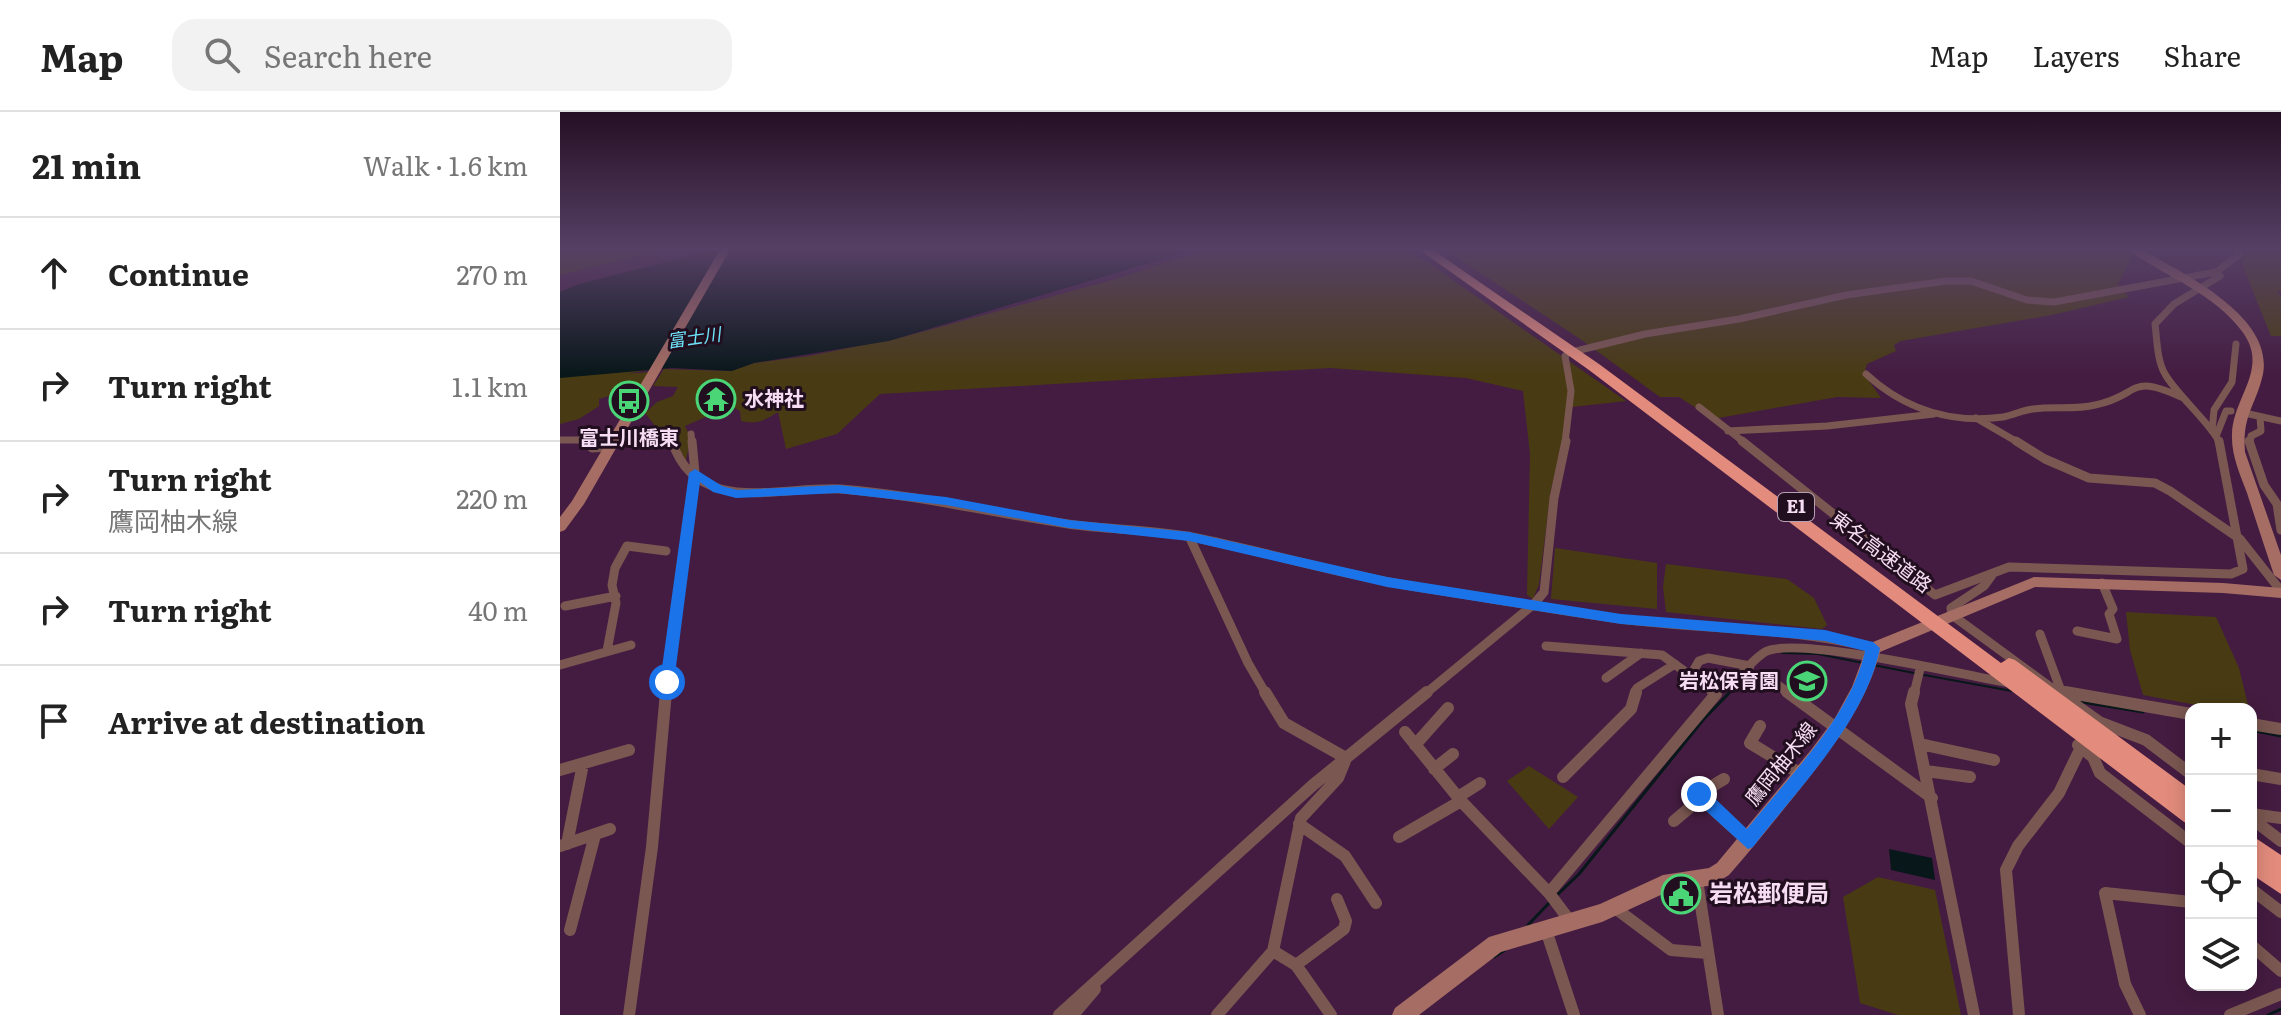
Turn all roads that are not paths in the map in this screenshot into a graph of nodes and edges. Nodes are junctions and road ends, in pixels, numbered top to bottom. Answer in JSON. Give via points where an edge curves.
{"nodes":[{"id":1,"x":701,"y":290,"type":"edge"},
{"id":2,"x":1484,"y":290,"type":"edge"},
{"id":3,"x":1498,"y":290,"type":"edge"},
{"id":4,"x":1881,"y":290,"type":"edge"},
{"id":5,"x":1998,"y":290,"type":"edge"},
{"id":6,"x":2118,"y":290,"type":"edge"},
{"id":7,"x":2197,"y":290,"type":"edge"},
{"id":8,"x":2201,"y":290,"type":"edge"},
{"id":9,"x":2236,"y":344,"type":"dead end"},
{"id":10,"x":1866,"y":374,"type":"dead end"},
{"id":11,"x":2185,"y":399,"type":"junction"},
{"id":12,"x":1699,"y":407,"type":"dead end"},
{"id":13,"x":1658,"y":410,"type":"junction"},
{"id":14,"x":2231,"y":411,"type":"dead end"},
{"id":15,"x":1941,"y":413,"type":"junction"},
{"id":16,"x":2249,"y":414,"type":"dead end"},
{"id":17,"x":2260,"y":417,"type":"junction"},
{"id":18,"x":1976,"y":418,"type":"junction"},
{"id":19,"x":2281,"y":421,"type":"edge"},
{"id":20,"x":1728,"y":431,"type":"junction"},
{"id":21,"x":2214,"y":432,"type":"junction"},
{"id":22,"x":691,"y":434,"type":"dead end"},
{"id":23,"x":560,"y":440,"type":"edge"},
{"id":24,"x":609,"y":445,"type":"junction"},
{"id":25,"x":695,"y":473,"type":"junction"},
{"id":26,"x":560,"y":527,"type":"edge"},
{"id":27,"x":2281,"y":530,"type":"edge"},
{"id":28,"x":1189,"y":536,"type":"junction"},
{"id":29,"x":2240,"y":539,"type":"junction"},
{"id":30,"x":666,"y":551,"type":"dead end"},
{"id":31,"x":1994,"y":573,"type":"junction"},
{"id":32,"x":2281,"y":575,"type":"edge"},
{"id":33,"x":2102,"y":583,"type":"junction"},
{"id":34,"x":2281,"y":592,"type":"edge"},
{"id":35,"x":616,"y":596,"type":"junction"},
{"id":36,"x":1534,"y":604,"type":"junction"},
{"id":37,"x":565,"y":606,"type":"dead end"},
{"id":38,"x":1952,"y":615,"type":"junction"},
{"id":39,"x":2077,"y":631,"type":"dead end"},
{"id":40,"x":2040,"y":634,"type":"dead end"},
{"id":41,"x":631,"y":645,"type":"dead end"},
{"id":42,"x":1546,"y":646,"type":"dead end"},
{"id":43,"x":607,"y":651,"type":"junction"},
{"id":44,"x":1641,"y":653,"type":"junction"},
{"id":45,"x":1872,"y":654,"type":"junction"},
{"id":46,"x":1675,"y":664,"type":"junction"},
{"id":47,"x":560,"y":665,"type":"edge"},
{"id":48,"x":1750,"y":666,"type":"junction"},
{"id":49,"x":1920,"y":669,"type":"junction"},
{"id":50,"x":1691,"y":675,"type":"junction"},
{"id":51,"x":1606,"y":678,"type":"dead end"},
{"id":52,"x":1775,"y":683,"type":"dead end"},
{"id":53,"x":1729,"y":687,"type":"dead end"},
{"id":54,"x":2060,"y":690,"type":"junction"},
{"id":55,"x":1448,"y":708,"type":"dead end"},
{"id":56,"x":2185,"y":713,"type":"edge"},
{"id":57,"x":2099,"y":722,"type":"junction"},
{"id":58,"x":2257,"y":725,"type":"edge"},
{"id":59,"x":1760,"y":726,"type":"dead end"},
{"id":60,"x":1837,"y":729,"type":"junction"},
{"id":61,"x":2281,"y":729,"type":"edge"},
{"id":62,"x":1405,"y":732,"type":"dead end"},
{"id":63,"x":1920,"y":744,"type":"junction"},
{"id":64,"x":1415,"y":745,"type":"junction"},
{"id":65,"x":2078,"y":745,"type":"junction"},
{"id":66,"x":629,"y":750,"type":"dead end"},
{"id":67,"x":2117,"y":753,"type":"junction"},
{"id":68,"x":1453,"y":754,"type":"dead end"},
{"id":69,"x":1346,"y":758,"type":"junction"},
{"id":70,"x":1994,"y":760,"type":"dead end"},
{"id":71,"x":2176,"y":762,"type":"junction"},
{"id":72,"x":583,"y":764,"type":"junction"},
{"id":73,"x":2185,"y":764,"type":"edge"},
{"id":74,"x":1434,"y":769,"type":"junction"},
{"id":75,"x":2185,"y":769,"type":"edge"},
{"id":76,"x":560,"y":770,"type":"edge"},
{"id":77,"x":1926,"y":771,"type":"junction"},
{"id":78,"x":1801,"y":774,"type":"junction"},
{"id":79,"x":2257,"y":775,"type":"edge"},
{"id":80,"x":1563,"y":777,"type":"dead end"},
{"id":81,"x":1970,"y":777,"type":"dead end"},
{"id":82,"x":1724,"y":779,"type":"dead end"},
{"id":83,"x":2281,"y":779,"type":"edge"},
{"id":84,"x":1480,"y":783,"type":"dead end"},
{"id":85,"x":2185,"y":797,"type":"edge"},
{"id":86,"x":1701,"y":798,"type":"junction"},
{"id":87,"x":1932,"y":798,"type":"junction"},
{"id":88,"x":1459,"y":799,"type":"junction"},
{"id":89,"x":2185,"y":811,"type":"edge"},
{"id":90,"x":2257,"y":816,"type":"edge"},
{"id":91,"x":2281,"y":818,"type":"edge"},
{"id":92,"x":1674,"y":821,"type":"dead end"},
{"id":93,"x":2257,"y":821,"type":"edge"},
{"id":94,"x":1299,"y":824,"type":"junction"},
{"id":95,"x":610,"y":829,"type":"dead end"},
{"id":96,"x":595,"y":835,"type":"junction"},
{"id":97,"x":1399,"y":837,"type":"dead end"},
{"id":98,"x":2185,"y":838,"type":"edge"},
{"id":99,"x":1748,"y":841,"type":"junction"},
{"id":100,"x":2281,"y":841,"type":"edge"},
{"id":101,"x":563,"y":845,"type":"edge"},
{"id":102,"x":2254,"y":847,"type":"edge"},
{"id":103,"x":2257,"y":866,"type":"edge"},
{"id":104,"x":2281,"y":868,"type":"edge"},
{"id":105,"x":1697,"y":880,"type":"junction"},
{"id":106,"x":2281,"y":884,"type":"edge"},
{"id":107,"x":1549,"y":893,"type":"junction"},
{"id":108,"x":2257,"y":894,"type":"edge"},
{"id":109,"x":1337,"y":899,"type":"dead end"},
{"id":110,"x":2185,"y":901,"type":"edge"},
{"id":111,"x":1376,"y":903,"type":"dead end"},
{"id":112,"x":1615,"y":908,"type":"junction"},
{"id":113,"x":2281,"y":912,"type":"edge"},
{"id":114,"x":1570,"y":921,"type":"junction"},
{"id":115,"x":1545,"y":927,"type":"junction"},
{"id":116,"x":570,"y":930,"type":"dead end"},
{"id":117,"x":2257,"y":950,"type":"edge"},
{"id":118,"x":1273,"y":951,"type":"junction"},
{"id":119,"x":1707,"y":953,"type":"junction"},
{"id":120,"x":1296,"y":965,"type":"junction"},
{"id":121,"x":1115,"y":966,"type":"junction"},
{"id":122,"x":2281,"y":971,"type":"edge"},
{"id":123,"x":2281,"y":994,"type":"edge"},
{"id":124,"x":629,"y":1015,"type":"edge"},
{"id":125,"x":1059,"y":1015,"type":"edge"},
{"id":126,"x":1073,"y":1015,"type":"edge"},
{"id":127,"x":1217,"y":1015,"type":"edge"},
{"id":128,"x":1331,"y":1015,"type":"edge"},
{"id":129,"x":1402,"y":1015,"type":"edge"},
{"id":130,"x":1574,"y":1015,"type":"edge"},
{"id":131,"x":1718,"y":1015,"type":"edge"},
{"id":132,"x":1974,"y":1015,"type":"edge"},
{"id":133,"x":2019,"y":1015,"type":"edge"},
{"id":134,"x":2140,"y":1015,"type":"edge"},
{"id":135,"x":2230,"y":1015,"type":"edge"}],
"edges":[{"from":1,"to":24,"type":"main road"},
{"from":2,"to":13,"type":"highway","name":"東名高速道路","number":"E1"},
{"from":3,"to":13,"type":"highway","name":"東名高速道路","number":"E1"},
{"from":4,"to":36,"type":"street","via":[[1681,327],[1565,356],[1572,382],[1568,445],[1556,485],[1544,592]]},
{"from":5,"to":6,"type":"street","via":[[2054,302]]},
{"from":7,"to":11,"type":"street","via":[[2155,324],[2163,372]]},
{"from":8,"to":32,"type":"main road","via":[[2238,319],[2254,343],[2259,368],[2236,433]]},
{"from":9,"to":21,"type":"street","via":[[2232,382],[2214,410]]},
{"from":10,"to":15,"type":"street","via":[[1897,399]]},
{"from":11,"to":18,"type":"street","via":[[2140,384],[2096,406]]},
{"from":11,"to":21,"type":"street"},
{"from":12,"to":20,"type":"street"},
{"from":13,"to":67,"type":"highway","name":"東名高速道路","number":"E1","via":[[1908,603]]},
{"from":13,"to":67,"type":"highway","name":"東名高速道路","number":"E1","via":[[1929,605]]},
{"from":14,"to":21,"type":"street"},
{"from":15,"to":18,"type":"street"},
{"from":15,"to":20,"type":"street"},
{"from":16,"to":17,"type":"street"},
{"from":17,"to":19,"type":"street"},
{"from":17,"to":27,"type":"street","via":[[2261,431],[2249,442],[2264,485],[2277,504]]},
{"from":18,"to":29,"type":"street","via":[[2089,478],[2155,483]]},
{"from":20,"to":31,"type":"street","via":[[1935,595]]},
{"from":21,"to":29,"type":"street"},
{"from":22,"to":25,"type":"street"},
{"from":23,"to":24,"type":"street","via":[[586,440],[592,448]]},
{"from":24,"to":25,"type":"street","via":[[660,434],[671,439],[677,458]]},
{"from":24,"to":26,"type":"main road"},
{"from":25,"to":28,"type":"street","via":[[736,494],[838,489],[946,501],[1069,524]]},
{"from":25,"to":124,"type":"street"},
{"from":28,"to":36,"type":"street","via":[[1387,582]]},
{"from":28,"to":69,"type":"street","via":[[1248,663],[1284,723]]},
{"from":29,"to":31,"type":"street","via":[[2243,569],[2231,574],[2026,567]]},
{"from":29,"to":34,"type":"street"},
{"from":30,"to":35,"type":"street","via":[[627,546],[615,568]]},
{"from":31,"to":38,"type":"street","via":[[1951,608]]},
{"from":33,"to":34,"type":"main road"},
{"from":33,"to":38,"type":"main road","via":[[2034,582]]},
{"from":33,"to":39,"type":"street","via":[[2117,639]]},
{"from":35,"to":37,"type":"street"},
{"from":35,"to":43,"type":"street"},
{"from":36,"to":45,"type":"street","via":[[1621,619],[1825,636]]},
{"from":36,"to":69,"type":"street"},
{"from":38,"to":45,"type":"main road"},
{"from":38,"to":54,"type":"street"},
{"from":40,"to":54,"type":"street"},
{"from":41,"to":43,"type":"street"},
{"from":42,"to":44,"type":"street"},
{"from":43,"to":47,"type":"street"},
{"from":44,"to":46,"type":"street","via":[[1662,655]]},
{"from":44,"to":51,"type":"street"},
{"from":45,"to":48,"type":"street","via":[[1785,649],[1766,651]]},
{"from":45,"to":49,"type":"street"},
{"from":45,"to":60,"type":"main road","name":"鷹岡柚木線","via":[[1859,694]]},
{"from":46,"to":50,"type":"street"},
{"from":46,"to":80,"type":"street","via":[[1637,688],[1631,709]]},
{"from":48,"to":50,"type":"street","via":[[1708,658],[1699,661]]},
{"from":48,"to":53,"type":"street"},
{"from":49,"to":54,"type":"street"},
{"from":49,"to":63,"type":"street","via":[[1911,704]]},
{"from":50,"to":107,"type":"street","via":[[1716,694]]},
{"from":52,"to":60,"type":"street"},
{"from":54,"to":56,"type":"street"},
{"from":54,"to":57,"type":"street"},
{"from":55,"to":64,"type":"street"},
{"from":57,"to":65,"type":"street"},
{"from":57,"to":71,"type":"street","via":[[2146,740]]},
{"from":58,"to":61,"type":"street"},
{"from":59,"to":78,"type":"street","via":[[1750,743]]},
{"from":60,"to":78,"type":"main road","name":"鷹岡柚木線"},
{"from":60,"to":87,"type":"street"},
{"from":62,"to":64,"type":"street"},
{"from":63,"to":70,"type":"street"},
{"from":63,"to":77,"type":"street"},
{"from":64,"to":74,"type":"street"},
{"from":65,"to":98,"type":"street","via":[[2093,757],[2100,773]]},
{"from":65,"to":133,"type":"street","via":[[2066,781],[2011,855],[2006,870]]},
{"from":66,"to":72,"type":"street"},
{"from":67,"to":85,"type":"highway","name":"東名高速道路","number":"E1"},
{"from":67,"to":89,"type":"highway","name":"東名高速道路","number":"E1"},
{"from":68,"to":74,"type":"street"},
{"from":69,"to":94,"type":"street","via":[[1338,778]]},
{"from":69,"to":121,"type":"street"},
{"from":71,"to":73,"type":"street"},
{"from":71,"to":75,"type":"street"},
{"from":72,"to":76,"type":"street"},
{"from":72,"to":101,"type":"street"},
{"from":74,"to":88,"type":"street"},
{"from":77,"to":81,"type":"street"},
{"from":77,"to":87,"type":"street"},
{"from":78,"to":99,"type":"main road","name":"鷹岡柚木線"},
{"from":79,"to":83,"type":"street"},
{"from":82,"to":86,"type":"street","via":[[1699,794]]},
{"from":84,"to":88,"type":"street"},
{"from":86,"to":92,"type":"street"},
{"from":86,"to":99,"type":"street"},
{"from":87,"to":132,"type":"street"},
{"from":88,"to":97,"type":"street"},
{"from":88,"to":107,"type":"street"},
{"from":90,"to":91,"type":"street"},
{"from":93,"to":100,"type":"street"},
{"from":94,"to":111,"type":"street","via":[[1333,842],[1351,859]]},
{"from":94,"to":118,"type":"street"},
{"from":95,"to":96,"type":"street"},
{"from":96,"to":101,"type":"street"},
{"from":96,"to":116,"type":"street"},
{"from":99,"to":105,"type":"main road","name":"鷹岡柚木線","via":[[1723,869]]},
{"from":102,"to":104,"type":"highway"},
{"from":103,"to":106,"type":"highway"},
{"from":105,"to":112,"type":"main road","name":"鷹岡柚木線","via":[[1663,884]]},
{"from":105,"to":119,"type":"street"},
{"from":107,"to":114,"type":"street"},
{"from":108,"to":113,"type":"street"},
{"from":109,"to":120,"type":"street","via":[[1344,929]]},
{"from":110,"to":134,"type":"street","via":[[2105,893],[2125,984]]},
{"from":112,"to":114,"type":"main road","name":"鷹岡柚木線"},
{"from":112,"to":119,"type":"street","via":[[1671,950]]},
{"from":114,"to":115,"type":"main road","name":"鷹岡柚木線"},
{"from":115,"to":129,"type":"main road","name":"鷹岡柚木線","via":[[1496,944]]},
{"from":115,"to":130,"type":"street"},
{"from":117,"to":122,"type":"street"},
{"from":118,"to":120,"type":"street"},
{"from":118,"to":127,"type":"street"},
{"from":119,"to":131,"type":"street"},
{"from":120,"to":128,"type":"street"},
{"from":121,"to":125,"type":"street"},
{"from":121,"to":126,"type":"street"},
{"from":123,"to":135,"type":"street"}]}
